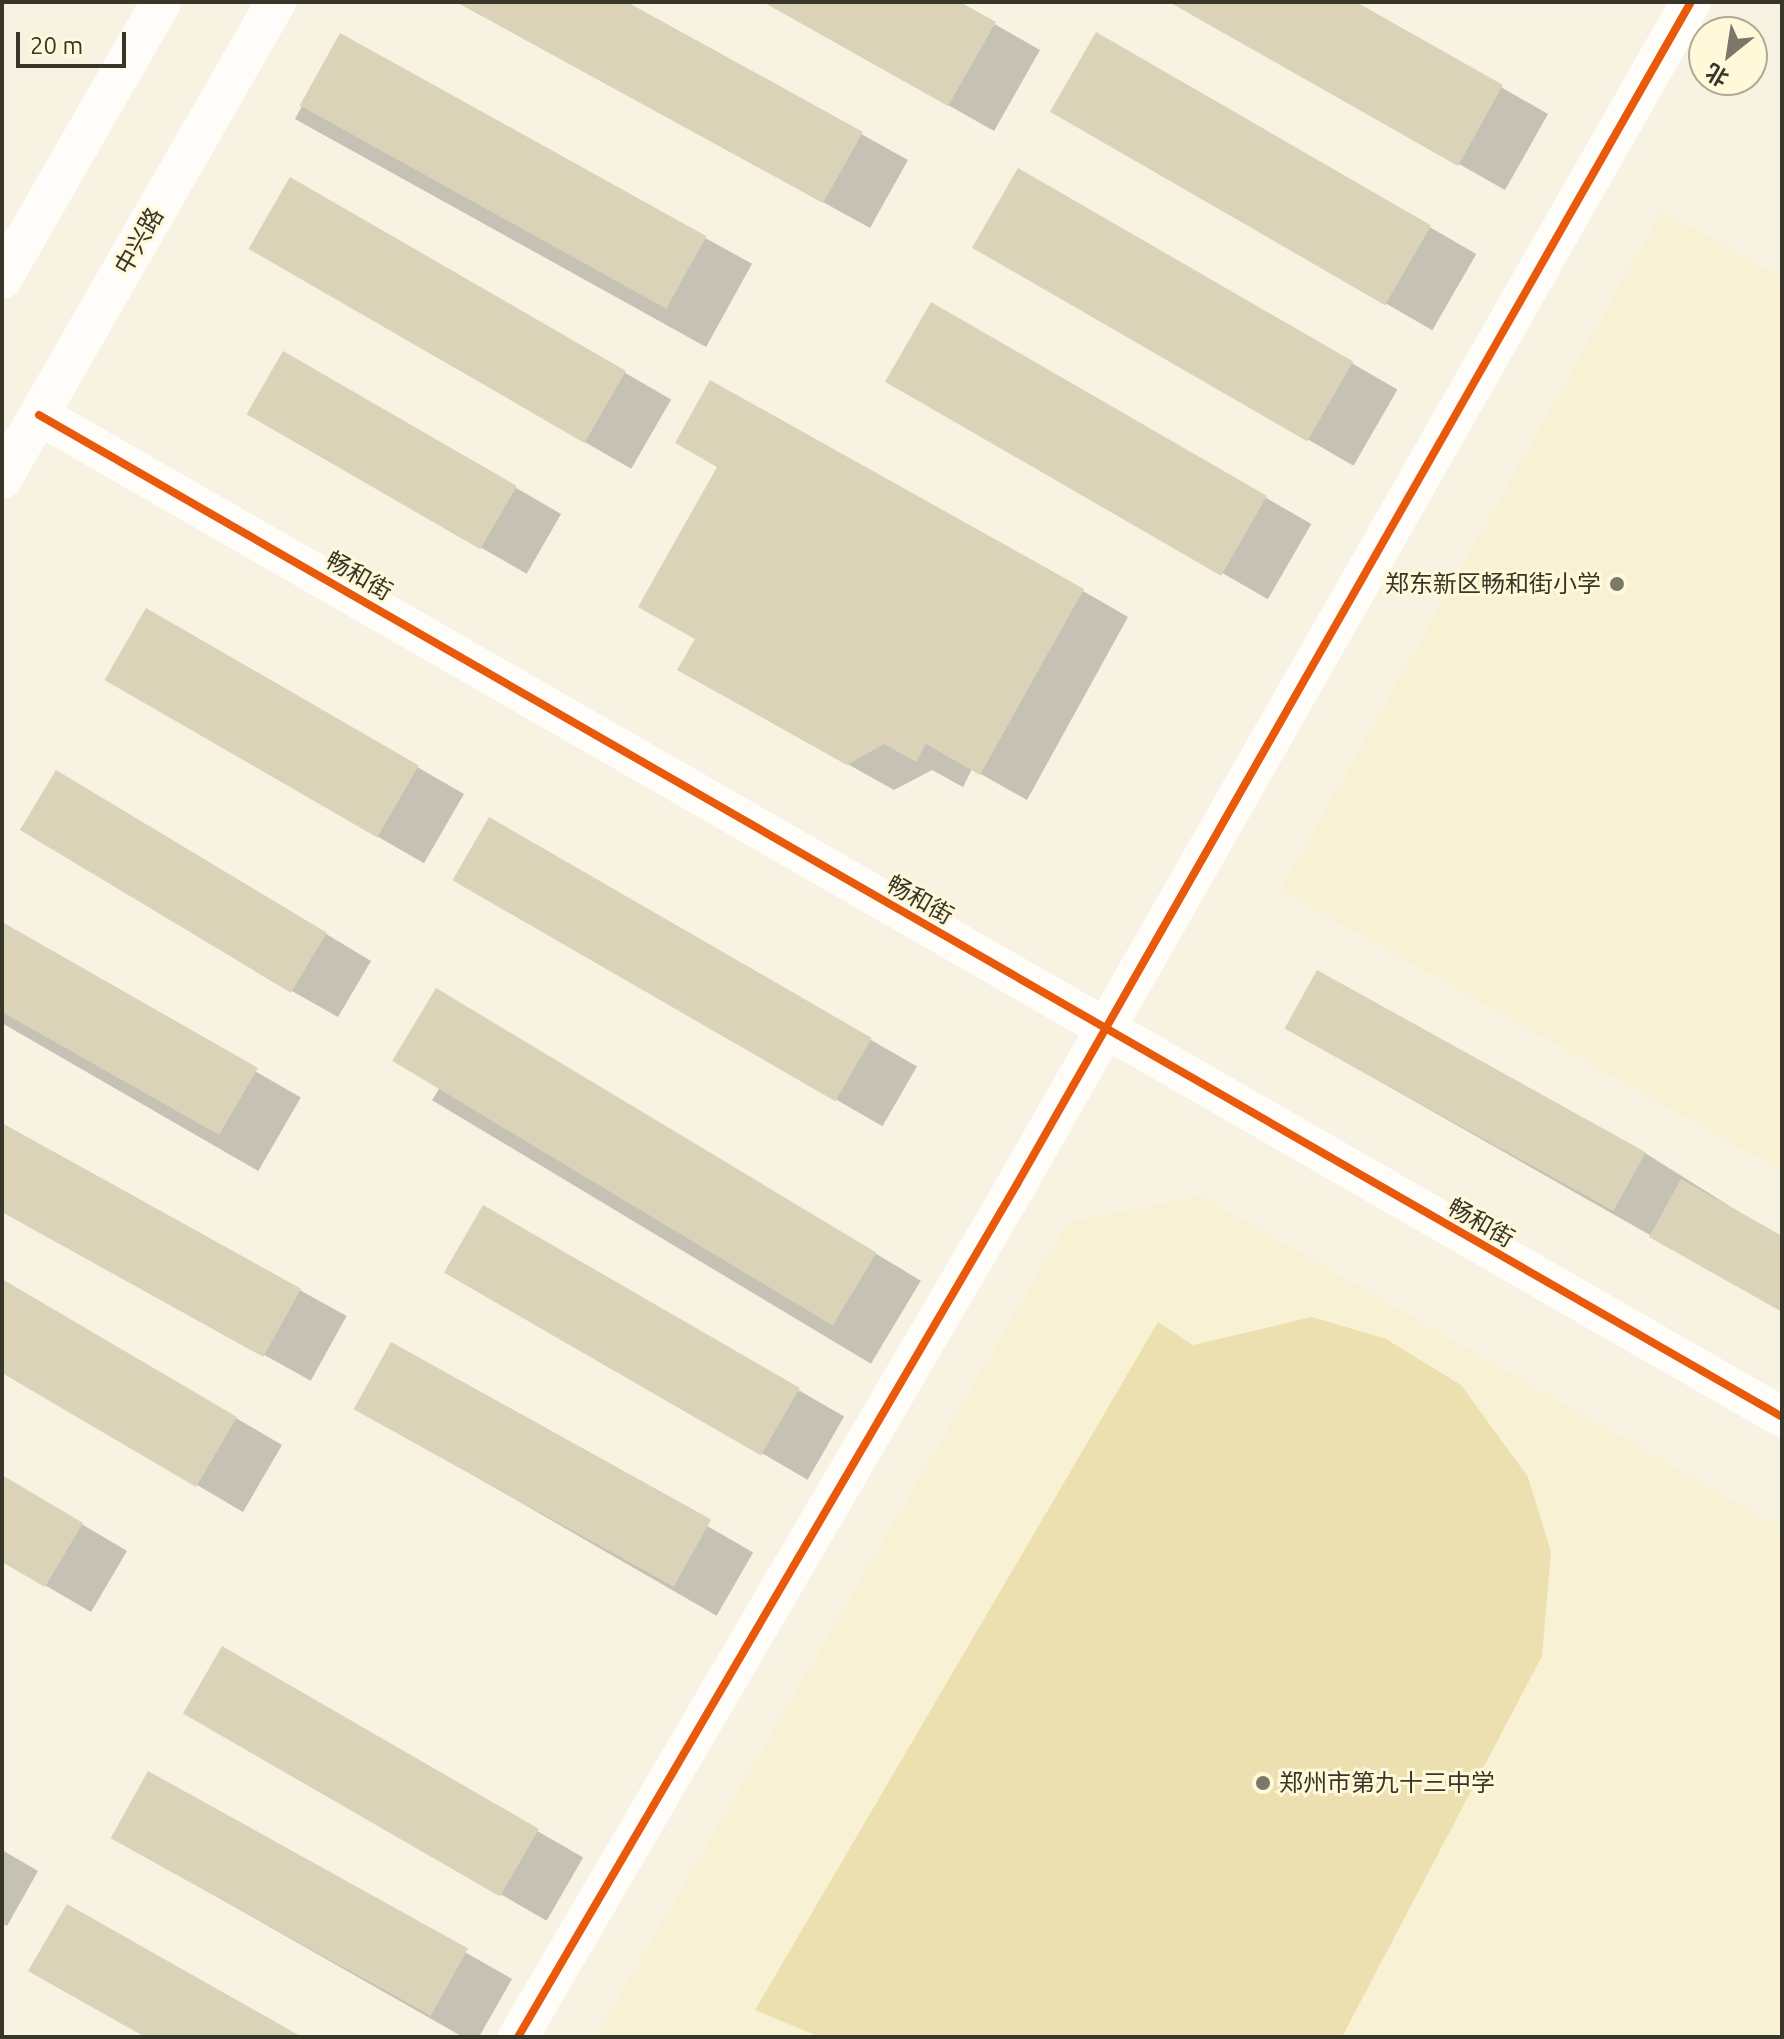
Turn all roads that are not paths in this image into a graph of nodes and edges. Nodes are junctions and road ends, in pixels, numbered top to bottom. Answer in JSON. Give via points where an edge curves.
{"nodes":[{"id":1,"x":161,"y":2,"type":"edge"},
{"id":2,"x":276,"y":2,"type":"edge"},
{"id":3,"x":1691,"y":2,"type":"edge"},
{"id":4,"x":2,"y":279,"type":"edge"},
{"id":5,"x":39,"y":415,"type":"junction"},
{"id":6,"x":2,"y":479,"type":"edge"},
{"id":7,"x":1105,"y":1030,"type":"junction"},
{"id":8,"x":1782,"y":1417,"type":"edge"},
{"id":9,"x":518,"y":2037,"type":"edge"}],
"edges":[{"from":1,"to":4,"type":"street"},
{"from":2,"to":5,"type":"street","name":"中兴路"},
{"from":3,"to":7,"type":"street"},
{"from":5,"to":6,"type":"street","name":"中兴路"},
{"from":5,"to":7,"type":"street","name":"畅和街"},
{"from":7,"to":8,"type":"street","name":"畅和街"},
{"from":7,"to":9,"type":"street"}]}
